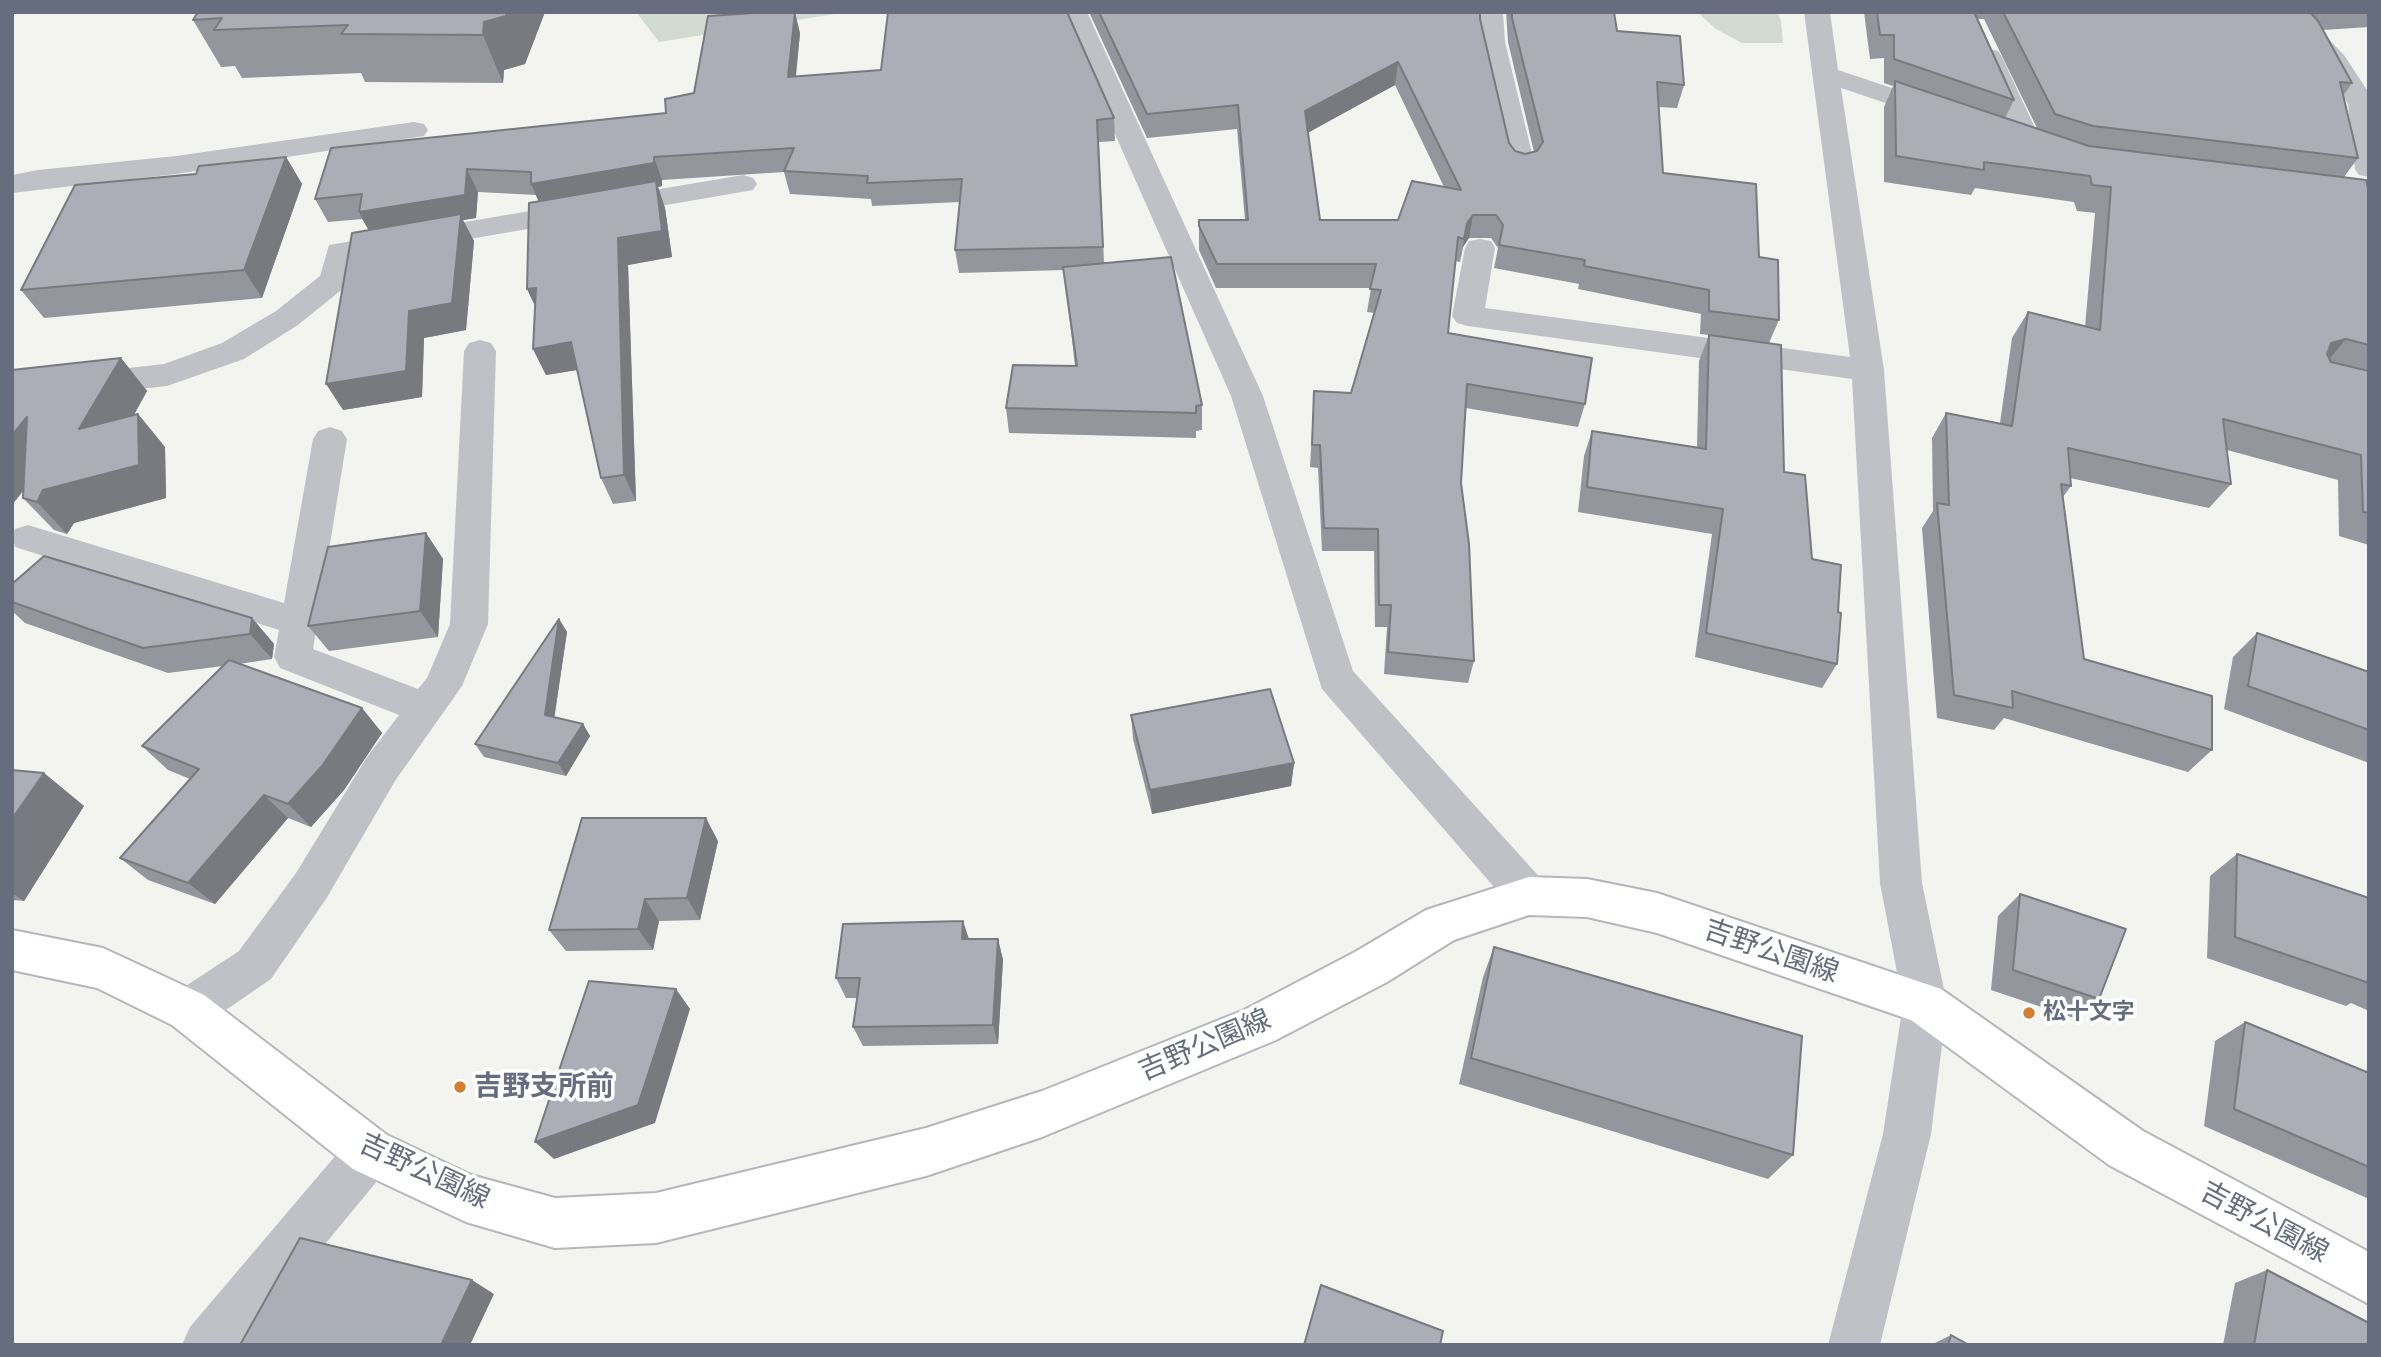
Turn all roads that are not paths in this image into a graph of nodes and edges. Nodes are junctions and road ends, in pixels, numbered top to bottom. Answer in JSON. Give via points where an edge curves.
{"nodes":[{"id":1,"x":1074,"y":12,"type":"edge"},
{"id":2,"x":1490,"y":12,"type":"edge"},
{"id":3,"x":1817,"y":12,"type":"edge"},
{"id":4,"x":2287,"y":12,"type":"edge"},
{"id":5,"x":1981,"y":39,"type":"edge"},
{"id":6,"x":1828,"y":75,"type":"junction"},
{"id":7,"x":414,"y":130,"type":"dead end"},
{"id":8,"x":1521,"y":166,"type":"edge"},
{"id":9,"x":2369,"y":169,"type":"edge"},
{"id":10,"x":12,"y":184,"type":"edge"},
{"id":11,"x":743,"y":184,"type":"dead end"},
{"id":12,"x":1480,"y":248,"type":"dead end"},
{"id":13,"x":480,"y":351,"type":"dead end"},
{"id":14,"x":1868,"y":370,"type":"junction"},
{"id":15,"x":12,"y":392,"type":"edge"},
{"id":16,"x":330,"y":439,"type":"dead end"},
{"id":17,"x":28,"y":538,"type":"dead end"},
{"id":18,"x":299,"y":622,"type":"junction"},
{"id":19,"x":426,"y":709,"type":"junction"},
{"id":20,"x":1529,"y":896,"type":"junction"},
{"id":21,"x":12,"y":950,"type":"edge"},
{"id":22,"x":1925,"y":1004,"type":"junction"},
{"id":23,"x":187,"y":1010,"type":"junction"},
{"id":24,"x":370,"y":1153,"type":"junction"},
{"id":25,"x":2369,"y":1279,"type":"edge"},
{"id":26,"x":208,"y":1345,"type":"edge"},
{"id":27,"x":1854,"y":1345,"type":"edge"}],
"edges":[{"from":1,"to":20,"type":"street","via":[[1247,396],[1336,678]]},
{"from":2,"to":8,"type":"street","via":[[1492,42]]},
{"from":3,"to":6,"type":"street"},
{"from":4,"to":9,"type":"street","via":[[2335,61],[2362,104]]},
{"from":5,"to":6,"type":"street","via":[[2040,149]]},
{"from":6,"to":14,"type":"street"},
{"from":7,"to":10,"type":"street"},
{"from":11,"to":15,"type":"street","via":[[340,252],[334,280],[287,318],[233,351],[167,375]]},
{"from":12,"to":14,"type":"street","via":[[1468,316]]},
{"from":13,"to":19,"type":"street","via":[[469,624],[443,686]]},
{"from":14,"to":22,"type":"street","via":[[1901,883]]},
{"from":16,"to":18,"type":"street"},
{"from":17,"to":18,"type":"street"},
{"from":18,"to":19,"type":"street","via":[[293,657]]},
{"from":19,"to":23,"type":"street","via":[[381,769],[310,886],[254,965]]},
{"from":20,"to":22,"type":"main road","name":"吉野公園線","via":[[1587,898],[1657,913]]},
{"from":20,"to":24,"type":"main road","name":"吉野公園線","via":[[1441,924],[1260,1025],[1042,1114],[926,1152],[656,1218],[555,1223],[466,1198]]},
{"from":21,"to":23,"type":"main road","name":"吉野公園線","via":[[103,969]]},
{"from":22,"to":25,"type":"main road","name":"吉野公園線","via":[[2126,1148]]},
{"from":22,"to":27,"type":"street","via":[[1907,1134]]},
{"from":23,"to":24,"type":"main road","name":"吉野公園線"},
{"from":24,"to":26,"type":"street"}]}
